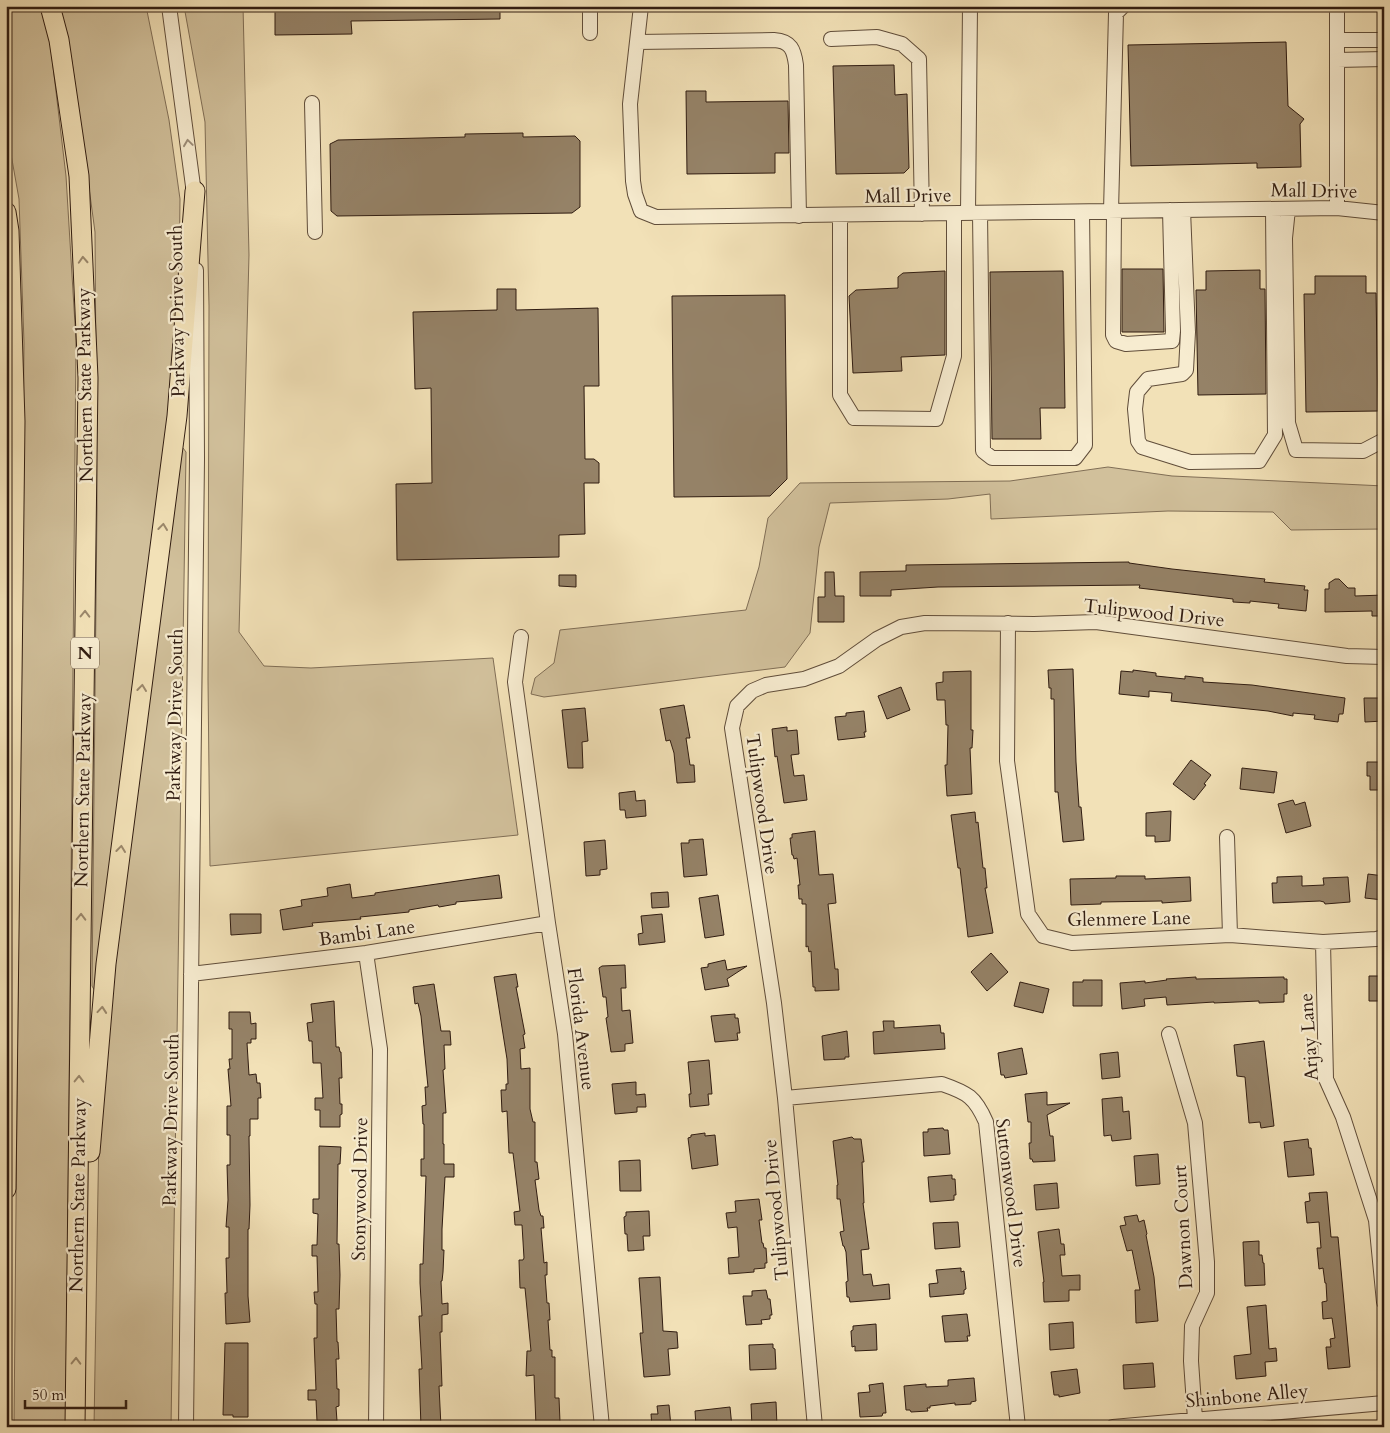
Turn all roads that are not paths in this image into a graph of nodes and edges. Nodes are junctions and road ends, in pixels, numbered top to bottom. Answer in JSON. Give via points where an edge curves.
{"nodes":[{"id":1,"x":50,"y":6,"type":"edge"},
{"id":2,"x":169,"y":6,"type":"edge"},
{"id":3,"x":590,"y":6,"type":"edge"},
{"id":4,"x":641,"y":6,"type":"edge"},
{"id":5,"x":970,"y":6,"type":"edge"},
{"id":6,"x":1123,"y":6,"type":"edge"},
{"id":7,"x":1337,"y":6,"type":"edge"},
{"id":8,"x":590,"y":33,"type":"dead end"},
{"id":9,"x":831,"y":39,"type":"dead end"},
{"id":10,"x":1337,"y":40,"type":"junction"},
{"id":11,"x":1384,"y":40,"type":"edge"},
{"id":12,"x":637,"y":42,"type":"junction"},
{"id":13,"x":1384,"y":59,"type":"edge"},
{"id":14,"x":1337,"y":60,"type":"junction"},
{"id":15,"x":312,"y":103,"type":"dead end"},
{"id":16,"x":195,"y":191,"type":"junction"},
{"id":17,"x":1337,"y":208,"type":"junction"},
{"id":18,"x":1273,"y":209,"type":"junction"},
{"id":19,"x":1288,"y":209,"type":"junction"},
{"id":20,"x":1176,"y":210,"type":"junction"},
{"id":21,"x":1112,"y":211,"type":"junction"},
{"id":22,"x":6,"y":212,"type":"edge"},
{"id":23,"x":1082,"y":212,"type":"junction"},
{"id":24,"x":1384,"y":213,"type":"edge"},
{"id":25,"x":922,"y":214,"type":"junction"},
{"id":26,"x":967,"y":214,"type":"junction"},
{"id":27,"x":799,"y":216,"type":"junction"},
{"id":28,"x":840,"y":216,"type":"junction"},
{"id":29,"x":315,"y":232,"type":"dead end"},
{"id":30,"x":1384,"y":440,"type":"edge"},
{"id":31,"x":1008,"y":623,"type":"junction"},
{"id":32,"x":521,"y":637,"type":"dead end"},
{"id":33,"x":1384,"y":657,"type":"edge"},
{"id":34,"x":1227,"y":837,"type":"dead end"},
{"id":35,"x":548,"y":923,"type":"junction"},
{"id":36,"x":1230,"y":936,"type":"junction"},
{"id":37,"x":1384,"y":937,"type":"edge"},
{"id":38,"x":1323,"y":942,"type":"junction"},
{"id":39,"x":366,"y":954,"type":"junction"},
{"id":40,"x":191,"y":974,"type":"junction"},
{"id":41,"x":1170,"y":1034,"type":"dead end"},
{"id":42,"x":784,"y":1098,"type":"junction"},
{"id":43,"x":6,"y":1189,"type":"edge"},
{"id":44,"x":1384,"y":1302,"type":"edge"},
{"id":45,"x":76,"y":1303,"type":"junction"},
{"id":46,"x":1384,"y":1403,"type":"edge"},
{"id":47,"x":1195,"y":1419,"type":"junction"},
{"id":48,"x":75,"y":1427,"type":"edge"},
{"id":49,"x":186,"y":1427,"type":"edge"},
{"id":50,"x":376,"y":1427,"type":"edge"},
{"id":51,"x":602,"y":1427,"type":"edge"},
{"id":52,"x":815,"y":1427,"type":"edge"},
{"id":53,"x":1018,"y":1427,"type":"edge"},
{"id":54,"x":1112,"y":1427,"type":"edge"}],
"edges":[{"from":45,"to":1,"type":"highway","name":"Northern State Parkway","number":"N","one_way":true,"via":[[88,378],[78,176],[59,40]]},
{"from":16,"to":2,"type":"street","name":"Parkway Drive South","one_way":true},
{"from":3,"to":8,"type":"street"},
{"from":4,"to":12,"type":"street","name":"Mall Drive"},
{"from":5,"to":26,"type":"street"},
{"from":6,"to":21,"type":"street","via":[[1116,13]]},
{"from":7,"to":10,"type":"street"},
{"from":9,"to":25,"type":"street","via":[[877,37],[902,44],[919,59]]},
{"from":10,"to":11,"type":"street"},
{"from":10,"to":14,"type":"street"},
{"from":12,"to":27,"type":"street","via":[[774,40],[784,41],[790,46],[796,65]]},
{"from":12,"to":27,"type":"street","name":"Mall Drive","via":[[630,104],[633,181],[641,211],[656,217]]},
{"from":13,"to":14,"type":"street"},
{"from":14,"to":17,"type":"street"},
{"from":15,"to":29,"type":"street"},
{"from":16,"to":40,"type":"street","name":"Parkway Drive South","via":[[197,460]]},
{"from":45,"to":16,"type":"highway","one_way":true,"via":[[106,964],[177,416]]},
{"from":17,"to":19,"type":"street","name":"Mall Drive"},
{"from":17,"to":24,"type":"street","name":"Mall Drive"},
{"from":18,"to":19,"type":"street","name":"Mall Drive"},
{"from":18,"to":20,"type":"street","name":"Mall Drive"},
{"from":18,"to":20,"type":"street","via":[[1275,435],[1259,461],[1231,462],[1190,462],[1142,447],[1138,441],[1135,409],[1138,392],[1148,379],[1182,374],[1186,370],[1188,332]]},
{"from":19,"to":30,"type":"street","via":[[1285,238],[1288,423],[1296,450],[1363,451]]},
{"from":20,"to":21,"type":"street","name":"Mall Drive"},
{"from":20,"to":21,"type":"street","via":[[1172,341],[1126,344],[1116,341],[1113,335]]},
{"from":21,"to":23,"type":"street","name":"Mall Drive"},
{"from":22,"to":43,"type":"highway","via":[[15,421]]},
{"from":23,"to":26,"type":"street","name":"Mall Drive"},
{"from":23,"to":26,"type":"street","via":[[1085,445],[1076,458],[992,458],[983,451]]},
{"from":25,"to":26,"type":"street","name":"Mall Drive"},
{"from":25,"to":28,"type":"street","name":"Mall Drive"},
{"from":26,"to":28,"type":"street","via":[[954,356],[936,419],[854,418],[840,394]]},
{"from":27,"to":28,"type":"street","name":"Mall Drive"},
{"from":31,"to":33,"type":"street","name":"Tulipwood Drive","via":[[1096,622],[1347,656]]},
{"from":31,"to":36,"type":"street","name":"Glenmere Lane","via":[[1007,761],[1028,914],[1043,936],[1072,943]]},
{"from":31,"to":42,"type":"street","name":"Tulipwood Drive","via":[[925,623],[901,627],[877,639],[839,666],[804,679],[766,684],[752,691],[737,706],[732,728],[774,1003]]},
{"from":32,"to":35,"type":"street","name":"Florida Avenue","via":[[515,682]]},
{"from":34,"to":36,"type":"street"},
{"from":35,"to":39,"type":"street","name":"Bambi Lane"},
{"from":35,"to":51,"type":"street","name":"Florida Avenue","via":[[565,1034]]},
{"from":36,"to":38,"type":"street","name":"Glenmere Lane"},
{"from":37,"to":38,"type":"street","name":"Glenmere Lane"},
{"from":38,"to":44,"type":"street","name":"Arjay Lane","via":[[1326,1079],[1343,1117],[1376,1220]]},
{"from":39,"to":40,"type":"street","name":"Bambi Lane"},
{"from":39,"to":50,"type":"street","name":"Stonywood Drive","via":[[380,1049]]},
{"from":40,"to":49,"type":"street","name":"Parkway Drive South"},
{"from":41,"to":47,"type":"street","name":"Dawnon Court","via":[[1195,1123],[1207,1262],[1207,1293],[1192,1326]]},
{"from":42,"to":52,"type":"street","name":"Tulipwood Drive"},
{"from":42,"to":53,"type":"street","name":"Suttonwood Drive","via":[[942,1084],[964,1091],[979,1105],[986,1122]]},
{"from":48,"to":45,"type":"highway","name":"Northern State Parkway","number":"N","one_way":true},
{"from":46,"to":47,"type":"street","name":"Shinbone Alley"},
{"from":47,"to":54,"type":"street","name":"Shinbone Alley"}]}
